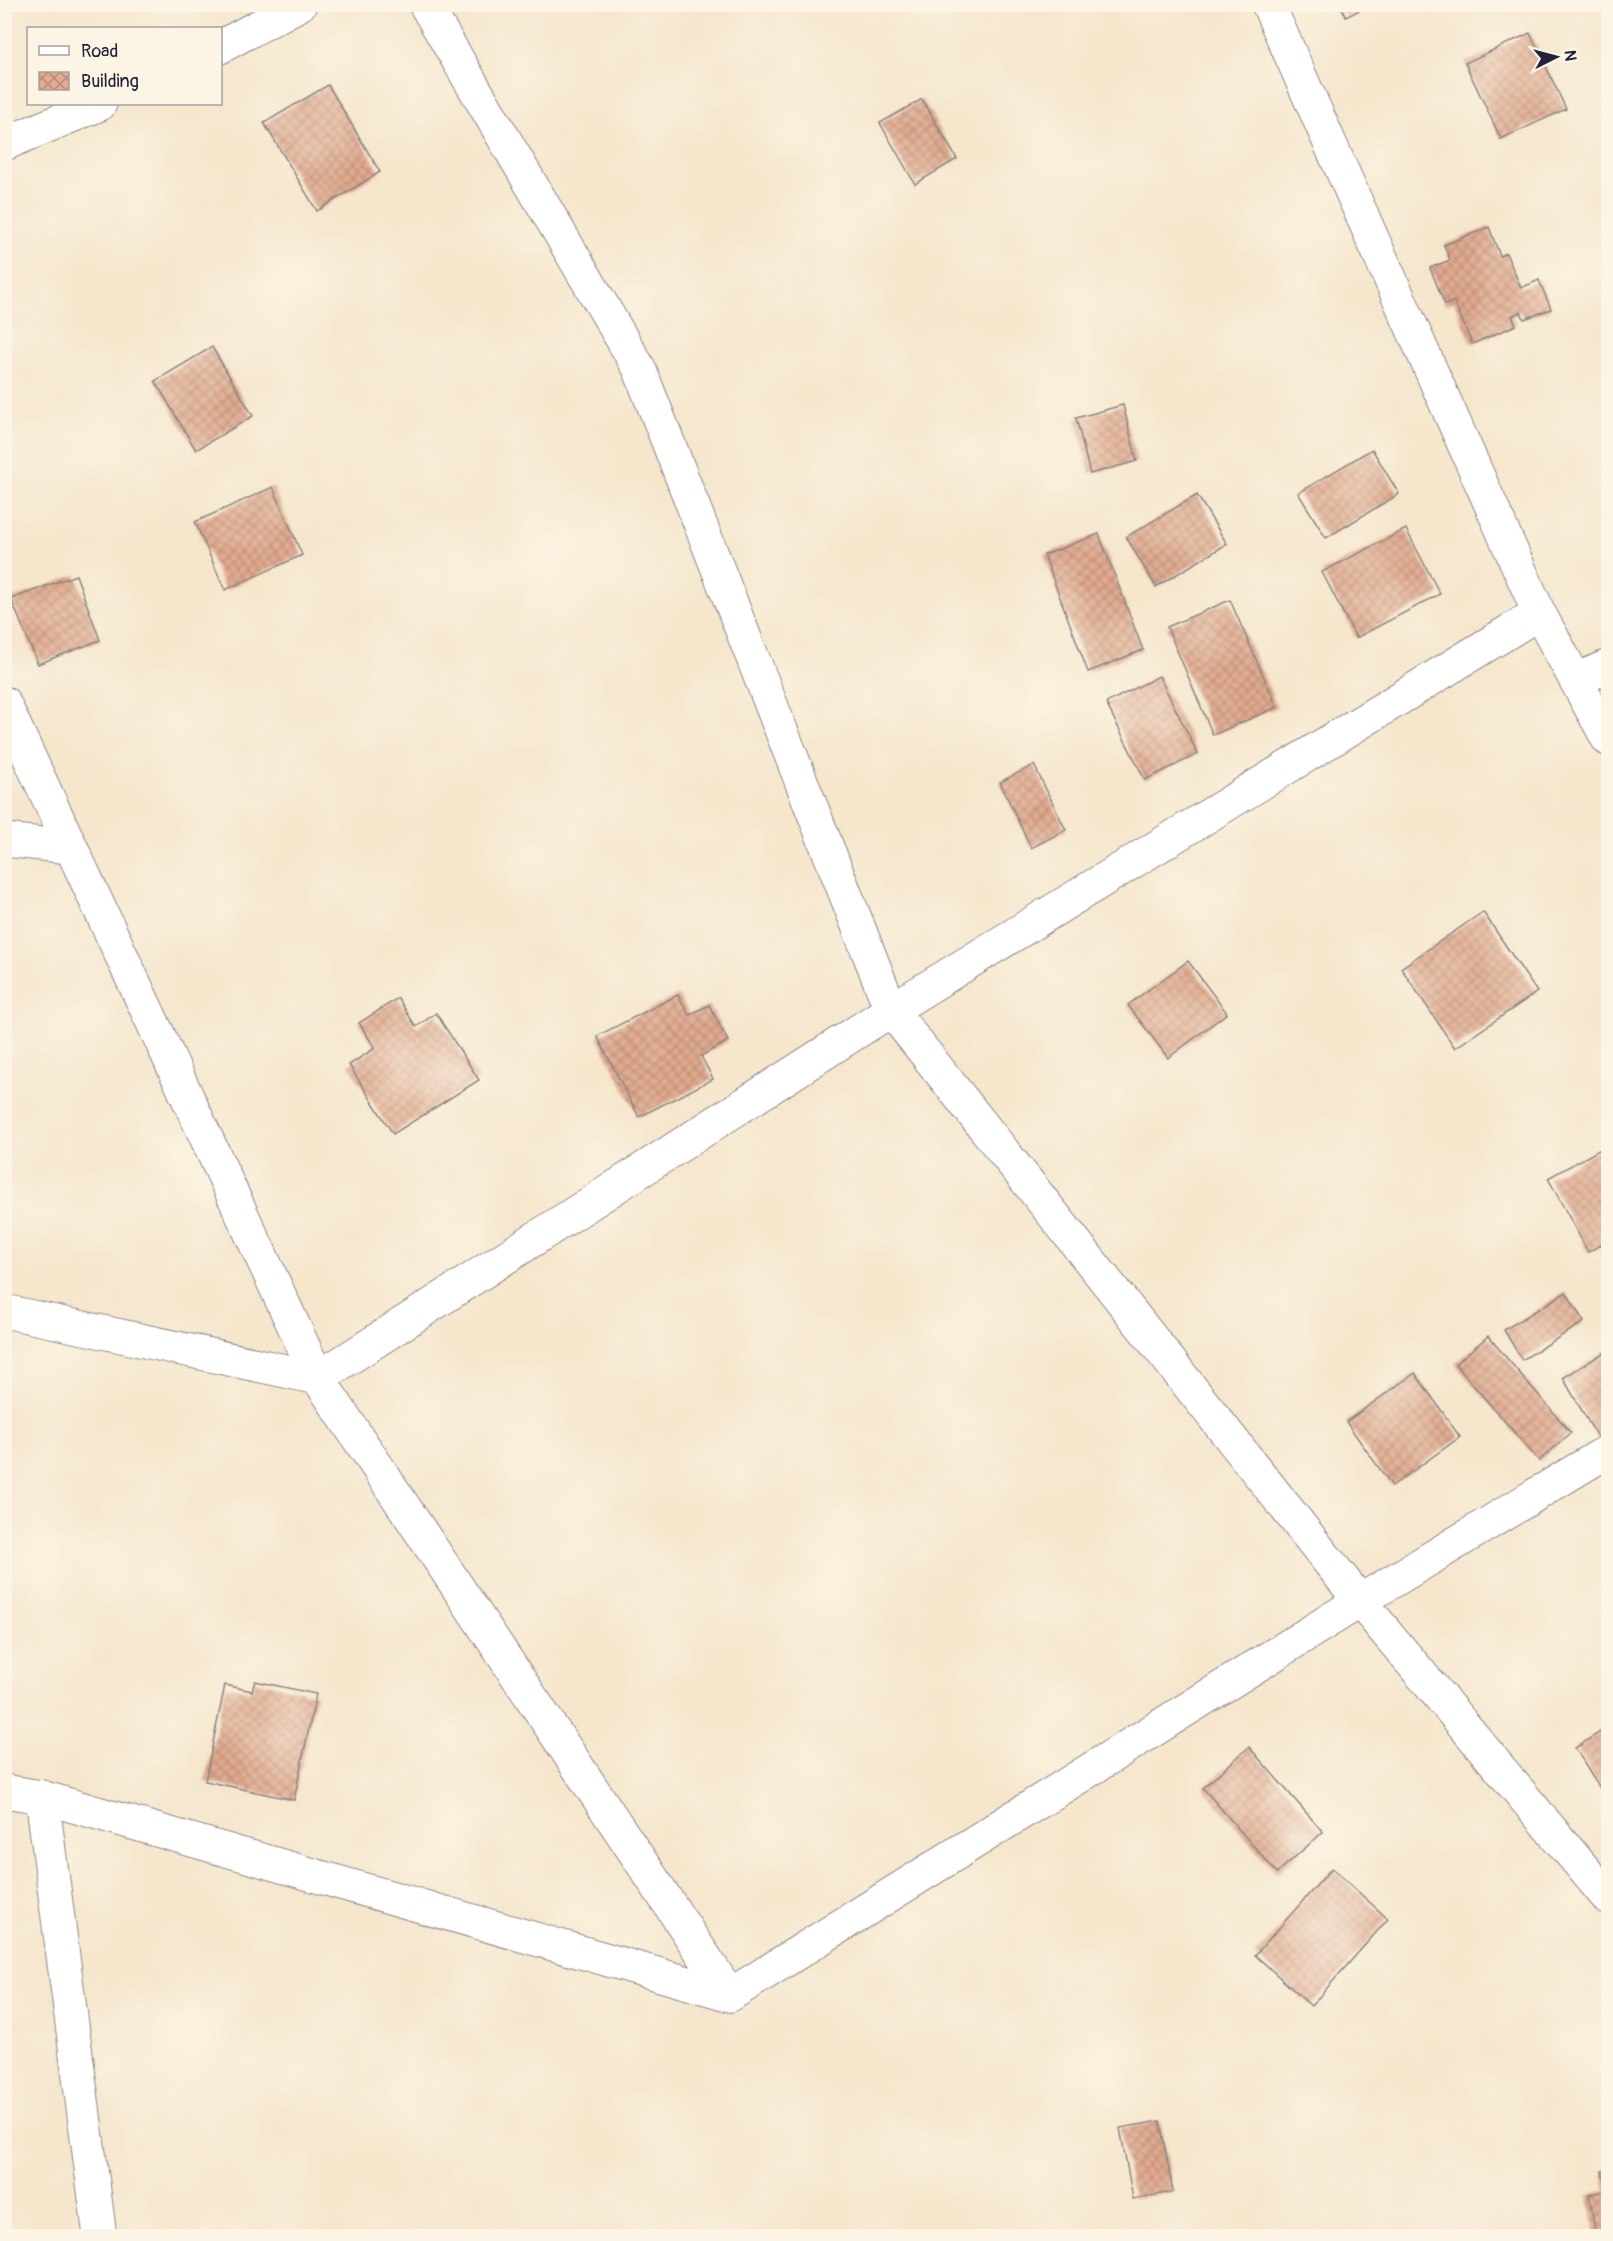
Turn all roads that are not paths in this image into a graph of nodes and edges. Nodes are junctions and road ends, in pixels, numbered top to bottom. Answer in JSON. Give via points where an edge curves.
{"nodes":[{"id":1,"x":300,"y":4,"type":"edge"},
{"id":2,"x":425,"y":4,"type":"edge"},
{"id":3,"x":1268,"y":4,"type":"edge"},
{"id":4,"x":222,"y":46,"type":"edge"},
{"id":5,"x":98,"y":105,"type":"edge"},
{"id":6,"x":4,"y":144,"type":"edge"},
{"id":7,"x":1539,"y":613,"type":"junction"},
{"id":8,"x":1608,"y":666,"type":"edge"},
{"id":9,"x":1576,"y":680,"type":"junction"},
{"id":10,"x":4,"y":703,"type":"edge"},
{"id":11,"x":1608,"y":739,"type":"edge"},
{"id":12,"x":4,"y":840,"type":"edge"},
{"id":13,"x":70,"y":847,"type":"junction"},
{"id":14,"x":891,"y":1010,"type":"junction"},
{"id":15,"x":4,"y":1311,"type":"edge"},
{"id":16,"x":318,"y":1377,"type":"junction"},
{"id":17,"x":1608,"y":1451,"type":"edge"},
{"id":18,"x":1360,"y":1601,"type":"junction"},
{"id":19,"x":4,"y":1791,"type":"edge"},
{"id":20,"x":42,"y":1797,"type":"junction"},
{"id":21,"x":1608,"y":1898,"type":"edge"},
{"id":22,"x":730,"y":1995,"type":"junction"},
{"id":23,"x":100,"y":2236,"type":"edge"}],
"edges":[{"from":1,"to":4,"type":"street"},
{"from":2,"to":14,"type":"street","via":[[639,368]]},
{"from":3,"to":7,"type":"street"},
{"from":5,"to":6,"type":"street"},
{"from":7,"to":9,"type":"street"},
{"from":7,"to":14,"type":"street"},
{"from":8,"to":9,"type":"street"},
{"from":9,"to":11,"type":"street"},
{"from":10,"to":13,"type":"street"},
{"from":12,"to":13,"type":"street"},
{"from":13,"to":16,"type":"street"},
{"from":14,"to":16,"type":"street"},
{"from":14,"to":18,"type":"street"},
{"from":15,"to":16,"type":"street"},
{"from":16,"to":22,"type":"street"},
{"from":17,"to":18,"type":"street"},
{"from":18,"to":21,"type":"street"},
{"from":18,"to":22,"type":"street"},
{"from":19,"to":20,"type":"street"},
{"from":20,"to":22,"type":"street"},
{"from":20,"to":23,"type":"street"}]}
